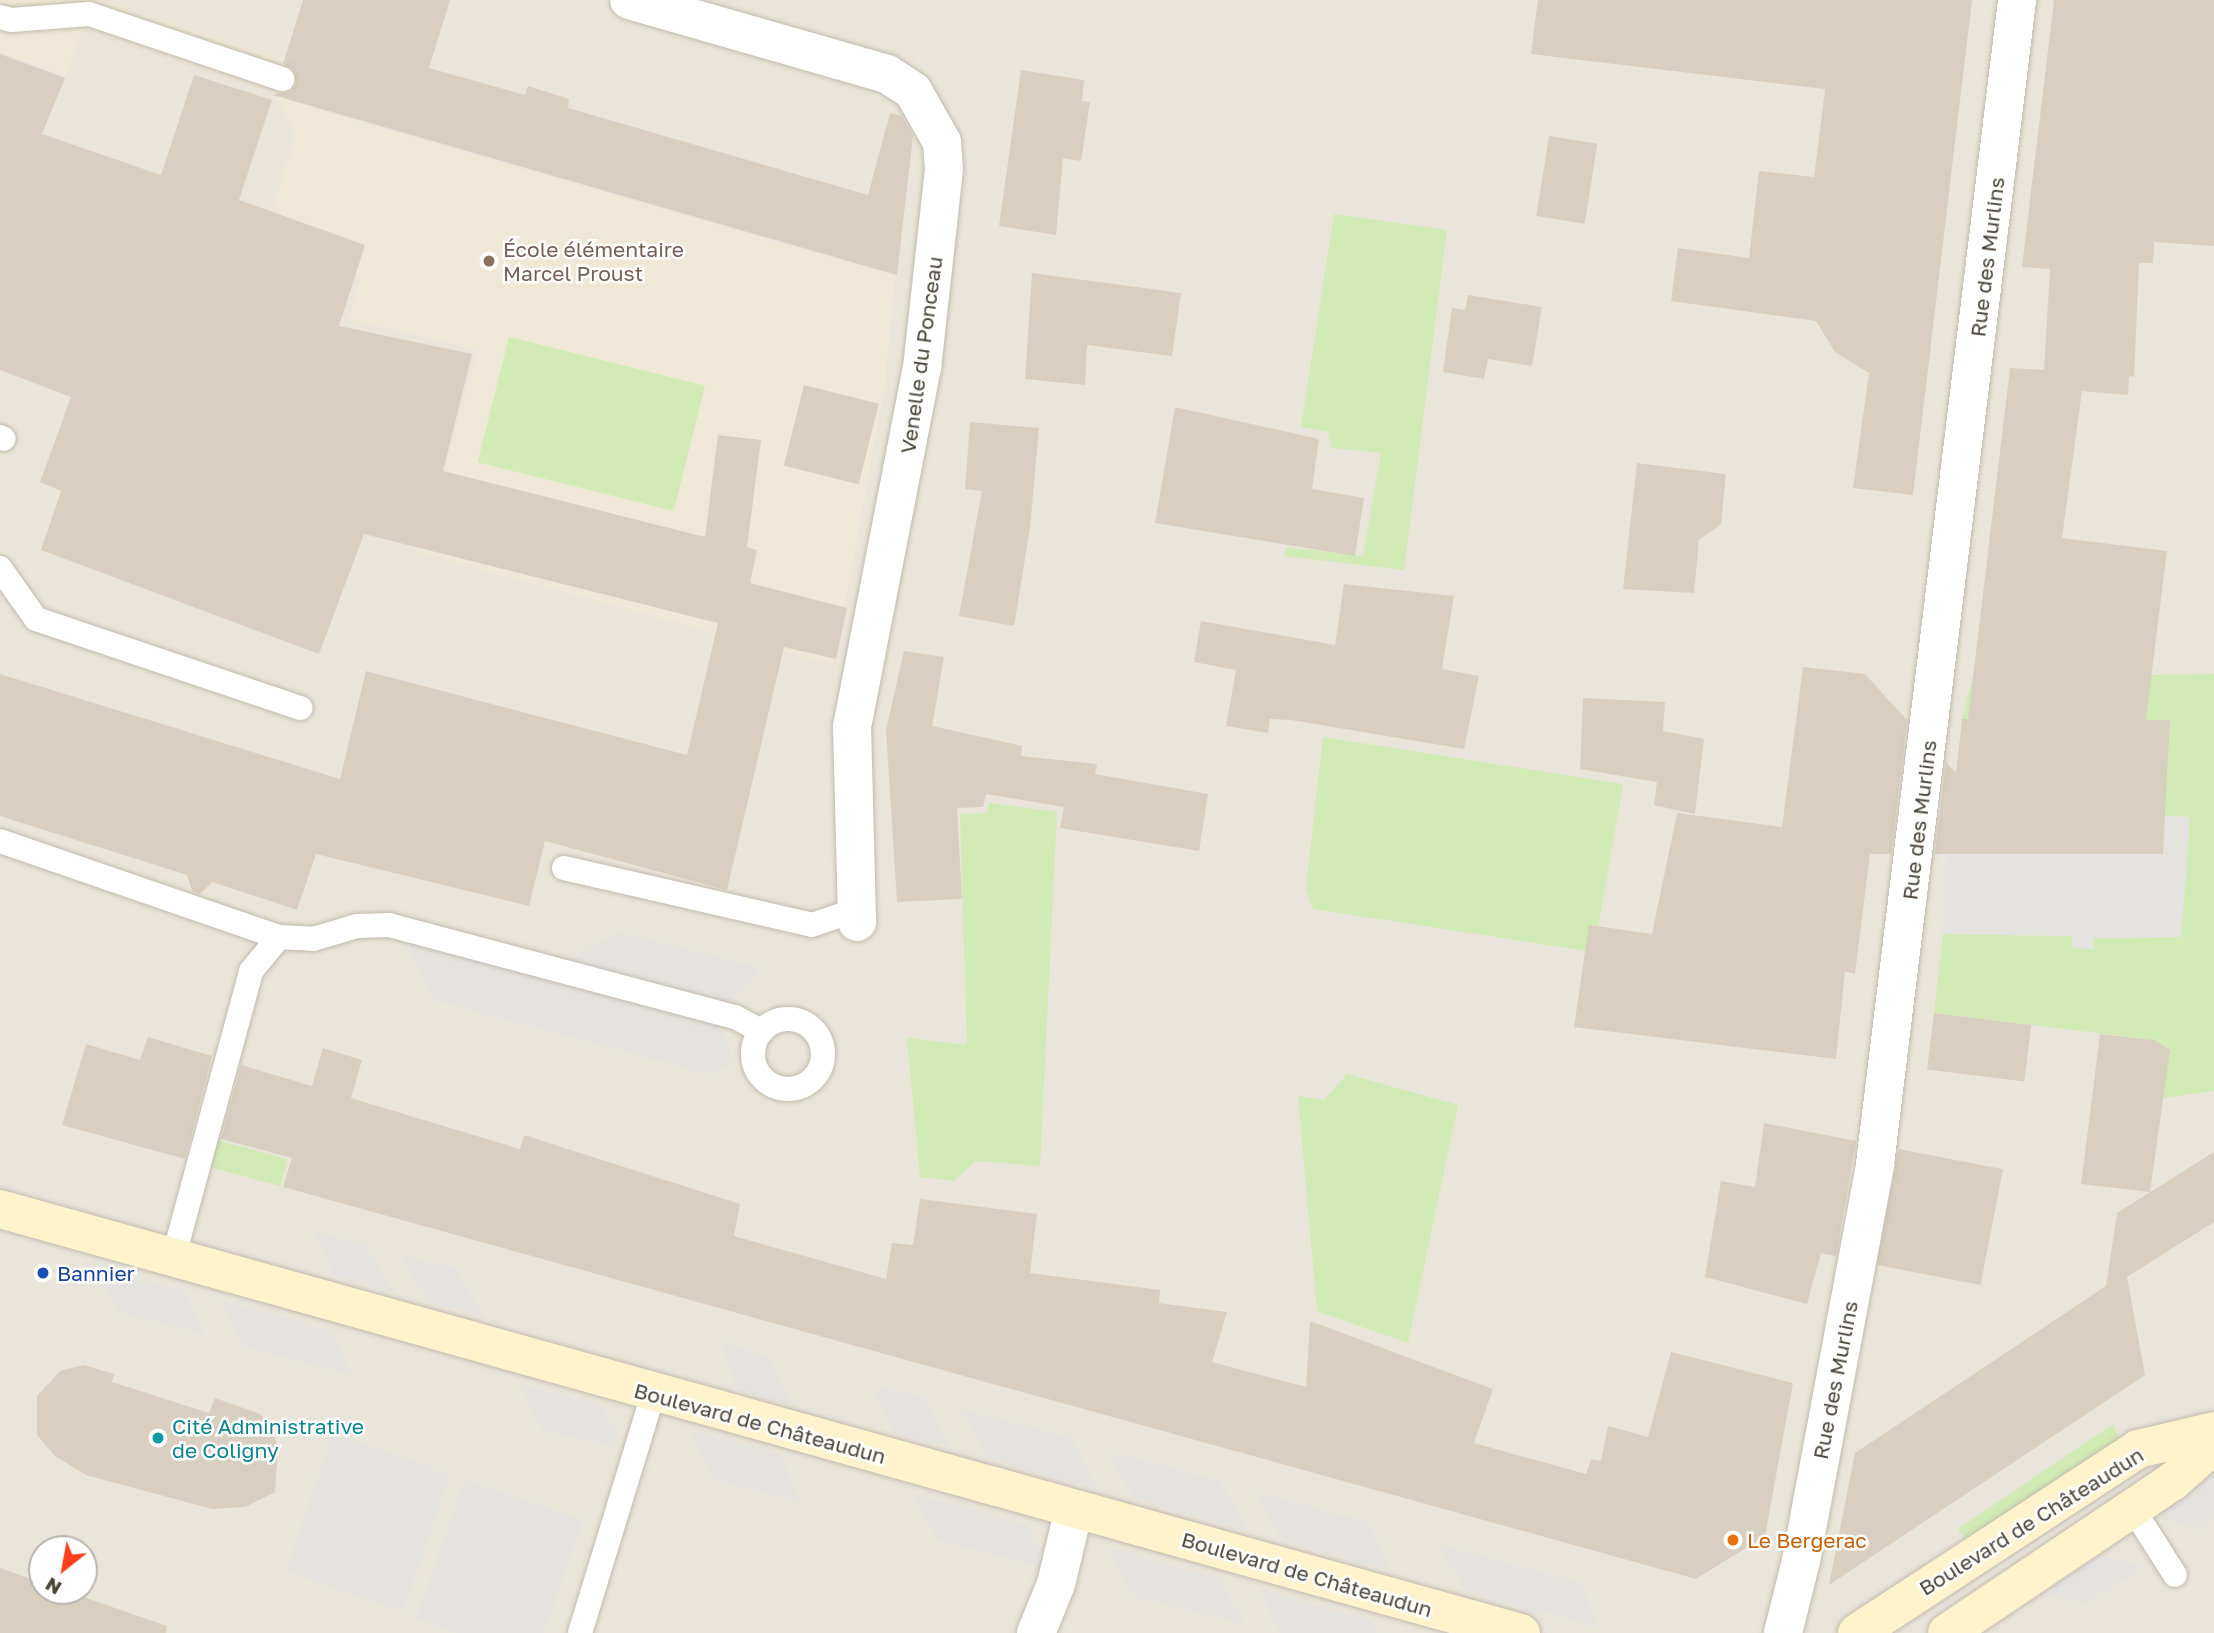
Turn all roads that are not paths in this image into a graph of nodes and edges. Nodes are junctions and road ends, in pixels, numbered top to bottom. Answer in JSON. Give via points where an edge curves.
{"nodes":[{"id":1,"x":629,"y":0,"type":"edge"},
{"id":2,"x":2017,"y":0,"type":"edge"},
{"id":3,"x":0,"y":16,"type":"edge"},
{"id":4,"x":282,"y":79,"type":"dead end"},
{"id":5,"x":0,"y":568,"type":"edge"},
{"id":6,"x":300,"y":708,"type":"dead end"},
{"id":7,"x":0,"y":841,"type":"edge"},
{"id":8,"x":564,"y":868,"type":"dead end"},
{"id":9,"x":857,"y":916,"type":"joint"},
{"id":10,"x":279,"y":937,"type":"junction"},
{"id":11,"x":761,"y":1031,"type":"dead end"},
{"id":12,"x":0,"y":1209,"type":"edge"},
{"id":13,"x":173,"y":1259,"type":"junction"},
{"id":14,"x":653,"y":1394,"type":"junction"},
{"id":15,"x":2214,"y":1432,"type":"edge"},
{"id":16,"x":2214,"y":1437,"type":"edge"},
{"id":17,"x":2214,"y":1445,"type":"edge"},
{"id":18,"x":1074,"y":1509,"type":"junction"},
{"id":19,"x":2133,"y":1509,"type":"junction"},
{"id":20,"x":2175,"y":1575,"type":"dead end"},
{"id":21,"x":1457,"y":1625,"type":"edge"},
{"id":22,"x":580,"y":1633,"type":"edge"},
{"id":23,"x":1036,"y":1633,"type":"edge"},
{"id":24,"x":1521,"y":1633,"type":"edge"},
{"id":25,"x":1783,"y":1633,"type":"edge"},
{"id":26,"x":1857,"y":1633,"type":"edge"},
{"id":27,"x":1892,"y":1633,"type":"edge"},
{"id":28,"x":1947,"y":1633,"type":"edge"}],
"edges":[{"from":1,"to":9,"type":"street","name":"Venelle du Ponceau","via":[[887,74],[913,91],[943,142],[944,169],[922,367],[852,726]]},
{"from":2,"to":25,"type":"street","name":"Rue des Murlins","via":[[1875,1164],[1801,1561]]},
{"from":3,"to":4,"type":"lane","via":[[11,20],[89,13]]},
{"from":5,"to":6,"type":"lane","via":[[36,619]]},
{"from":7,"to":10,"type":"lane"},
{"from":8,"to":9,"type":"lane","via":[[812,925]]},
{"from":10,"to":11,"type":"lane","via":[[313,939],[357,926],[389,925],[735,1017]]},
{"from":10,"to":13,"type":"lane","via":[[251,971]]},
{"from":12,"to":13,"type":"main road","name":"Boulevard de Châteaudun"},
{"from":13,"to":14,"type":"main road","name":"Boulevard de Châteaudun"},
{"from":14,"to":18,"type":"main road","name":"Boulevard de Châteaudun"},
{"from":14,"to":22,"type":"lane"},
{"from":15,"to":26,"type":"main road","name":"Boulevard de Châteaudun","via":[[2138,1449]]},
{"from":16,"to":27,"type":"main road","name":"Boulevard de Châteaudun","via":[[2130,1479]]},
{"from":17,"to":19,"type":"main road","name":"Boulevard de Châteaudun"},
{"from":18,"to":21,"type":"main road","name":"Boulevard de Châteaudun"},
{"from":18,"to":23,"type":"street","via":[[1056,1584]]},
{"from":19,"to":20,"type":"lane"},
{"from":19,"to":28,"type":"main road","name":"Boulevard de Châteaudun"},
{"from":21,"to":24,"type":"main road","name":"Boulevard de Châteaudun"}]}
